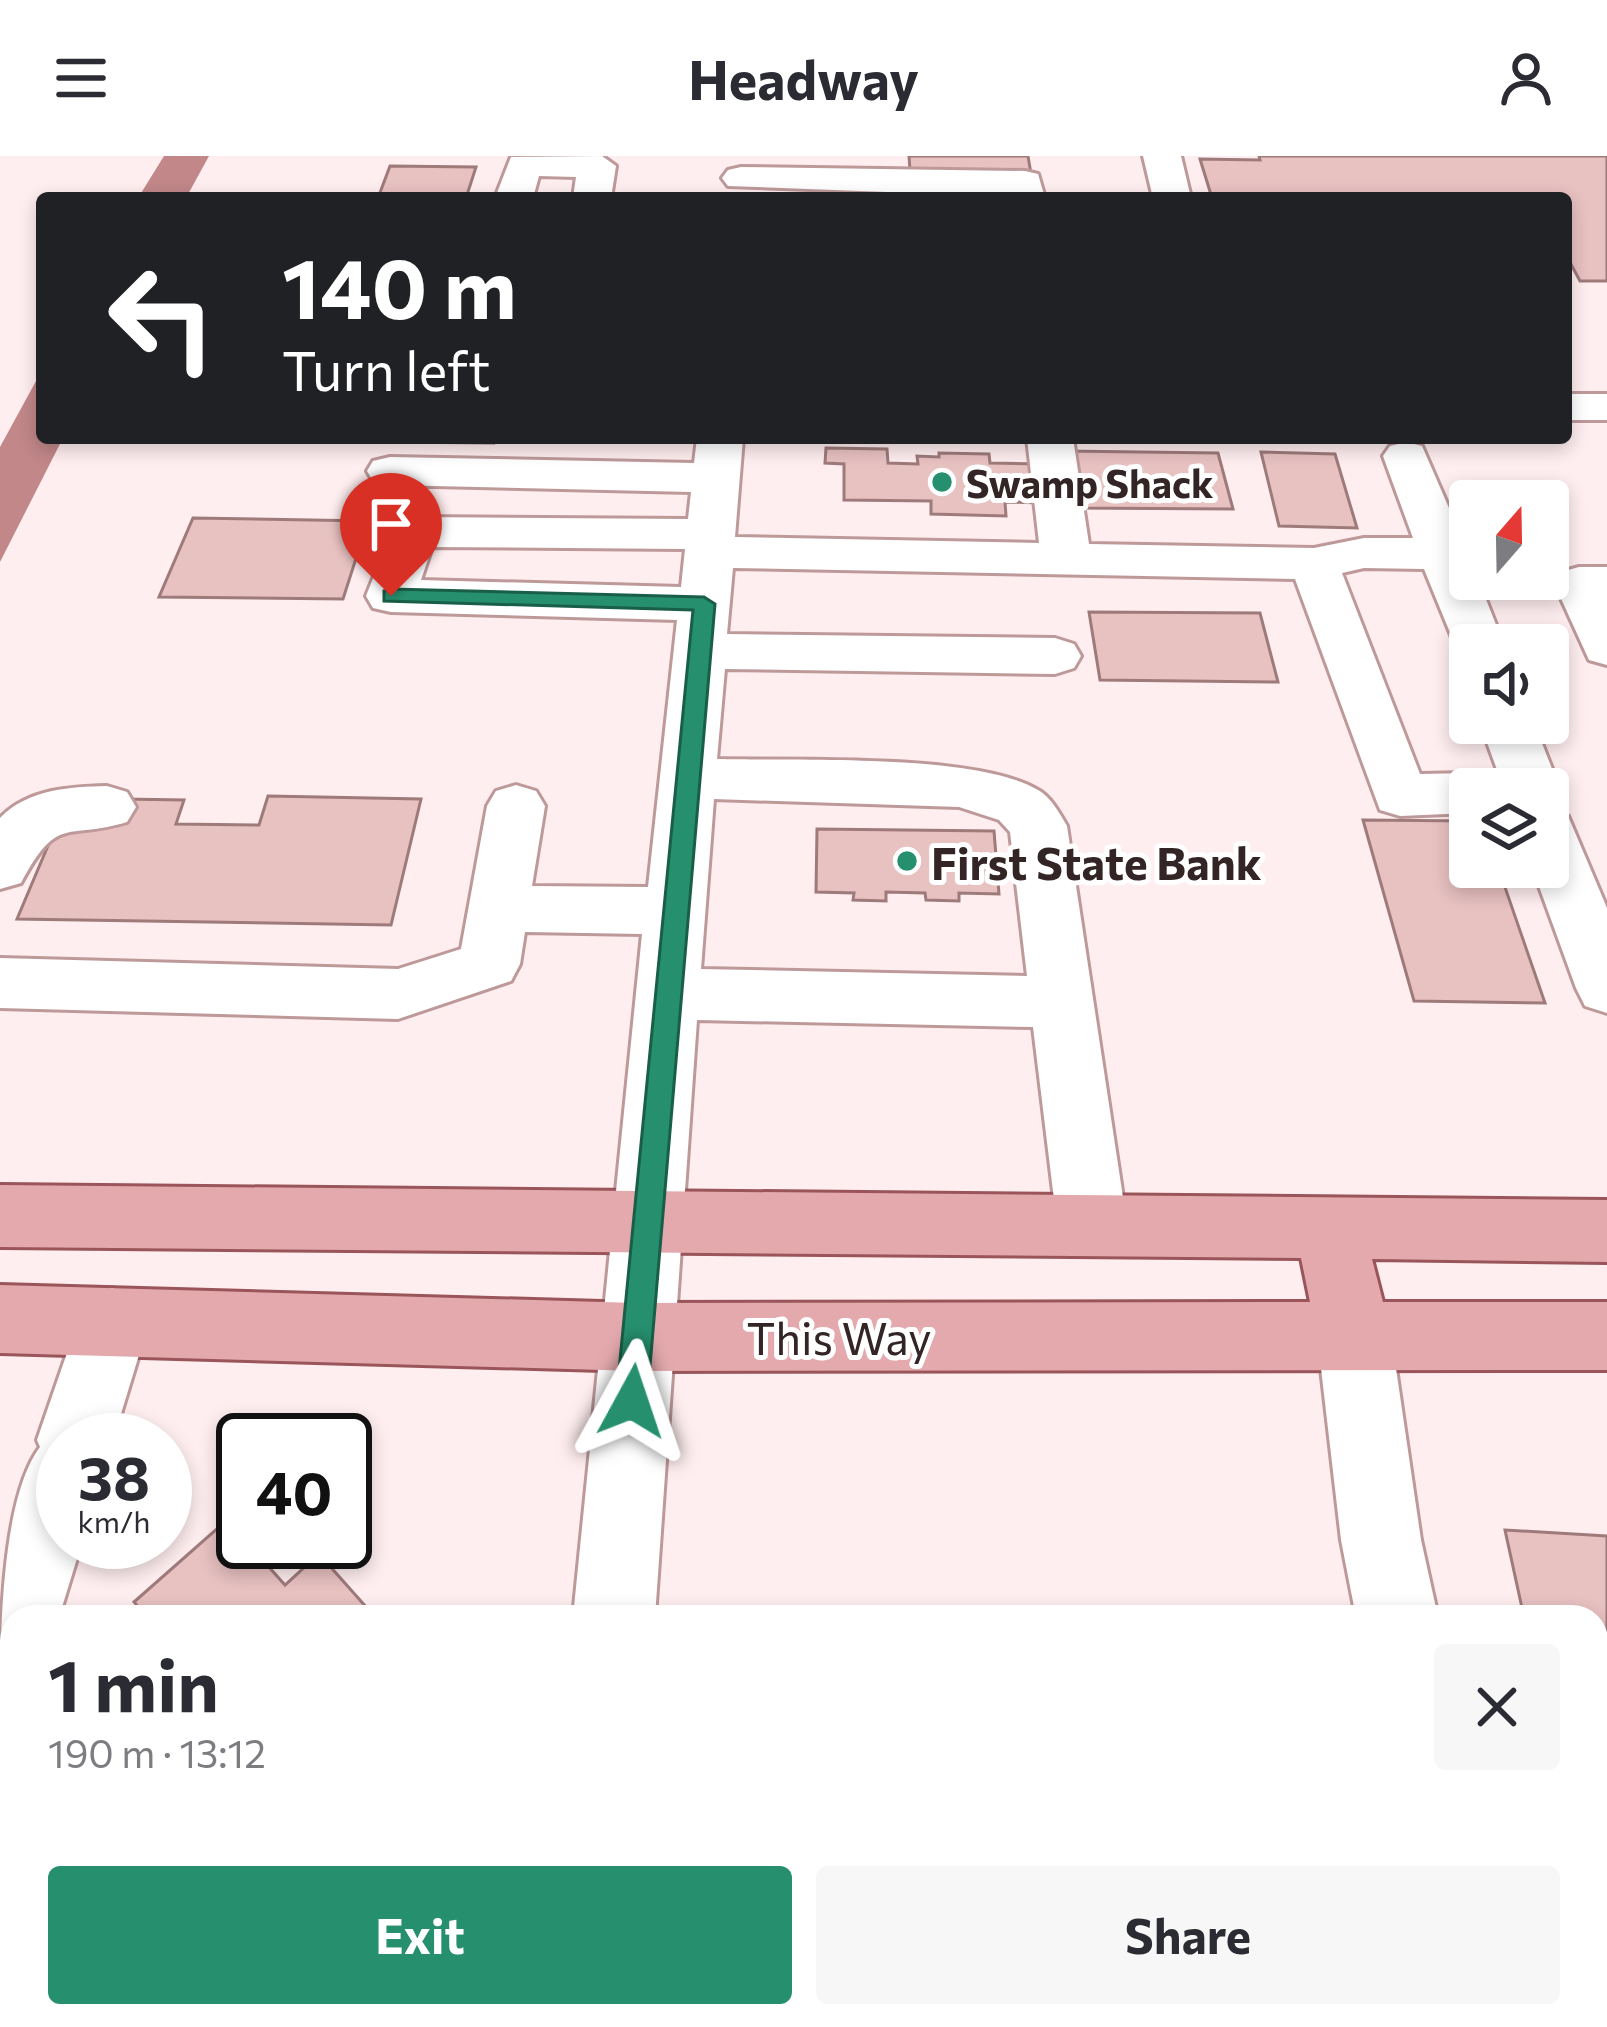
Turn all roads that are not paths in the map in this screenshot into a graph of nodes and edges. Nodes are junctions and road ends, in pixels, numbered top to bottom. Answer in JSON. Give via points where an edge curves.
{"nodes":[{"id":1,"x":1162,"y":156,"type":"edge"},
{"id":2,"x":741,"y":177,"type":"edge"},
{"id":3,"x":516,"y":192,"type":"edge"},
{"id":4,"x":593,"y":192,"type":"edge"},
{"id":5,"x":1026,"y":192,"type":"edge"},
{"id":6,"x":1171,"y":192,"type":"edge"},
{"id":7,"x":1572,"y":406,"type":"edge"},
{"id":8,"x":1607,"y":407,"type":"edge"},
{"id":9,"x":1050,"y":444,"type":"edge"},
{"id":10,"x":572,"y":456,"type":"edge"},
{"id":11,"x":1406,"y":456,"type":"dead end"},
{"id":12,"x":390,"y":471,"type":"dead end"},
{"id":13,"x":710,"y":543,"type":"edge"},
{"id":14,"x":1444,"y":554,"type":"junction"},
{"id":15,"x":1314,"y":564,"type":"junction"},
{"id":16,"x":1607,"y":583,"type":"edge"},
{"id":17,"x":1054,"y":614,"type":"junction"},
{"id":18,"x":1470,"y":624,"type":"edge"},
{"id":19,"x":1607,"y":648,"type":"edge"},
{"id":20,"x":688,"y":778,"type":"junction"},
{"id":21,"x":1449,"y":794,"type":"edge"},
{"id":22,"x":517,"y":806,"type":"dead end"},
{"id":23,"x":107,"y":807,"type":"dead end"},
{"id":24,"x":0,"y":867,"type":"edge"},
{"id":25,"x":1569,"y":887,"type":"edge"},
{"id":26,"x":499,"y":910,"type":"junction"},
{"id":27,"x":675,"y":911,"type":"junction"},
{"id":28,"x":0,"y":982,"type":"edge"},
{"id":29,"x":1607,"y":988,"type":"edge"},
{"id":30,"x":667,"y":994,"type":"junction"},
{"id":31,"x":1062,"y":1002,"type":"junction"},
{"id":32,"x":0,"y":1216,"type":"edge"},
{"id":33,"x":646,"y":1219,"type":"junction"},
{"id":34,"x":1092,"y":1224,"type":"junction"},
{"id":35,"x":1329,"y":1227,"type":"junction"},
{"id":36,"x":1607,"y":1231,"type":"edge"},
{"id":37,"x":0,"y":1318,"type":"edge"},
{"id":38,"x":112,"y":1322,"type":"junction"},
{"id":39,"x":1354,"y":1334,"type":"junction"},
{"id":40,"x":1607,"y":1336,"type":"edge"},
{"id":41,"x":638,"y":1337,"type":"junction"},
{"id":42,"x":83,"y":1413,"type":"edge"},
{"id":43,"x":36,"y":1561,"type":"edge"},
{"id":44,"x":22,"y":1605,"type":"edge"},
{"id":45,"x":615,"y":1605,"type":"edge"},
{"id":46,"x":1395,"y":1605,"type":"edge"}],
"edges":[{"from":1,"to":6,"type":"street"},
{"from":2,"to":5,"type":"street","via":[[1025,182]]},
{"from":3,"to":4,"type":"street","via":[[524,165],[597,166]]},
{"from":7,"to":8,"type":"street"},
{"from":9,"to":17,"type":"street"},
{"from":10,"to":12,"type":"street"},
{"from":10,"to":13,"type":"street"},
{"from":11,"to":14,"type":"street"},
{"from":13,"to":13,"type":"street","via":[[413,532],[391,596]]},
{"from":13,"to":17,"type":"street"},
{"from":13,"to":17,"type":"street"},
{"from":13,"to":20,"type":"street"},
{"from":14,"to":15,"type":"street","via":[[1364,554]]},
{"from":14,"to":18,"type":"street"},
{"from":15,"to":17,"type":"street"},
{"from":15,"to":21,"type":"street","via":[[1400,795]]},
{"from":16,"to":19,"type":"street","via":[[1579,583]]},
{"from":20,"to":27,"type":"street"},
{"from":20,"to":31,"type":"street","via":[[960,788],[1019,805],[1038,826]]},
{"from":22,"to":26,"type":"street"},
{"from":23,"to":24,"type":"street","via":[[63,807],[19,827]]},
{"from":25,"to":29,"type":"street"},
{"from":26,"to":27,"type":"street"},
{"from":26,"to":28,"type":"street","via":[[489,964],[398,994]]},
{"from":27,"to":30,"type":"street"},
{"from":30,"to":31,"type":"street"},
{"from":30,"to":33,"type":"street"},
{"from":31,"to":34,"type":"street"},
{"from":32,"to":33,"type":"main road"},
{"from":33,"to":34,"type":"main road"},
{"from":33,"to":41,"type":"street"},
{"from":34,"to":35,"type":"main road"},
{"from":35,"to":36,"type":"main road"},
{"from":35,"to":39,"type":"main road"},
{"from":37,"to":38,"type":"main road","name":"This Way"},
{"from":38,"to":41,"type":"main road","name":"This Way"},
{"from":38,"to":42,"type":"street"},
{"from":39,"to":40,"type":"main road","name":"This Way"},
{"from":39,"to":41,"type":"main road","name":"This Way"},
{"from":39,"to":46,"type":"street"},
{"from":41,"to":45,"type":"street"},
{"from":43,"to":44,"type":"street"}]}
